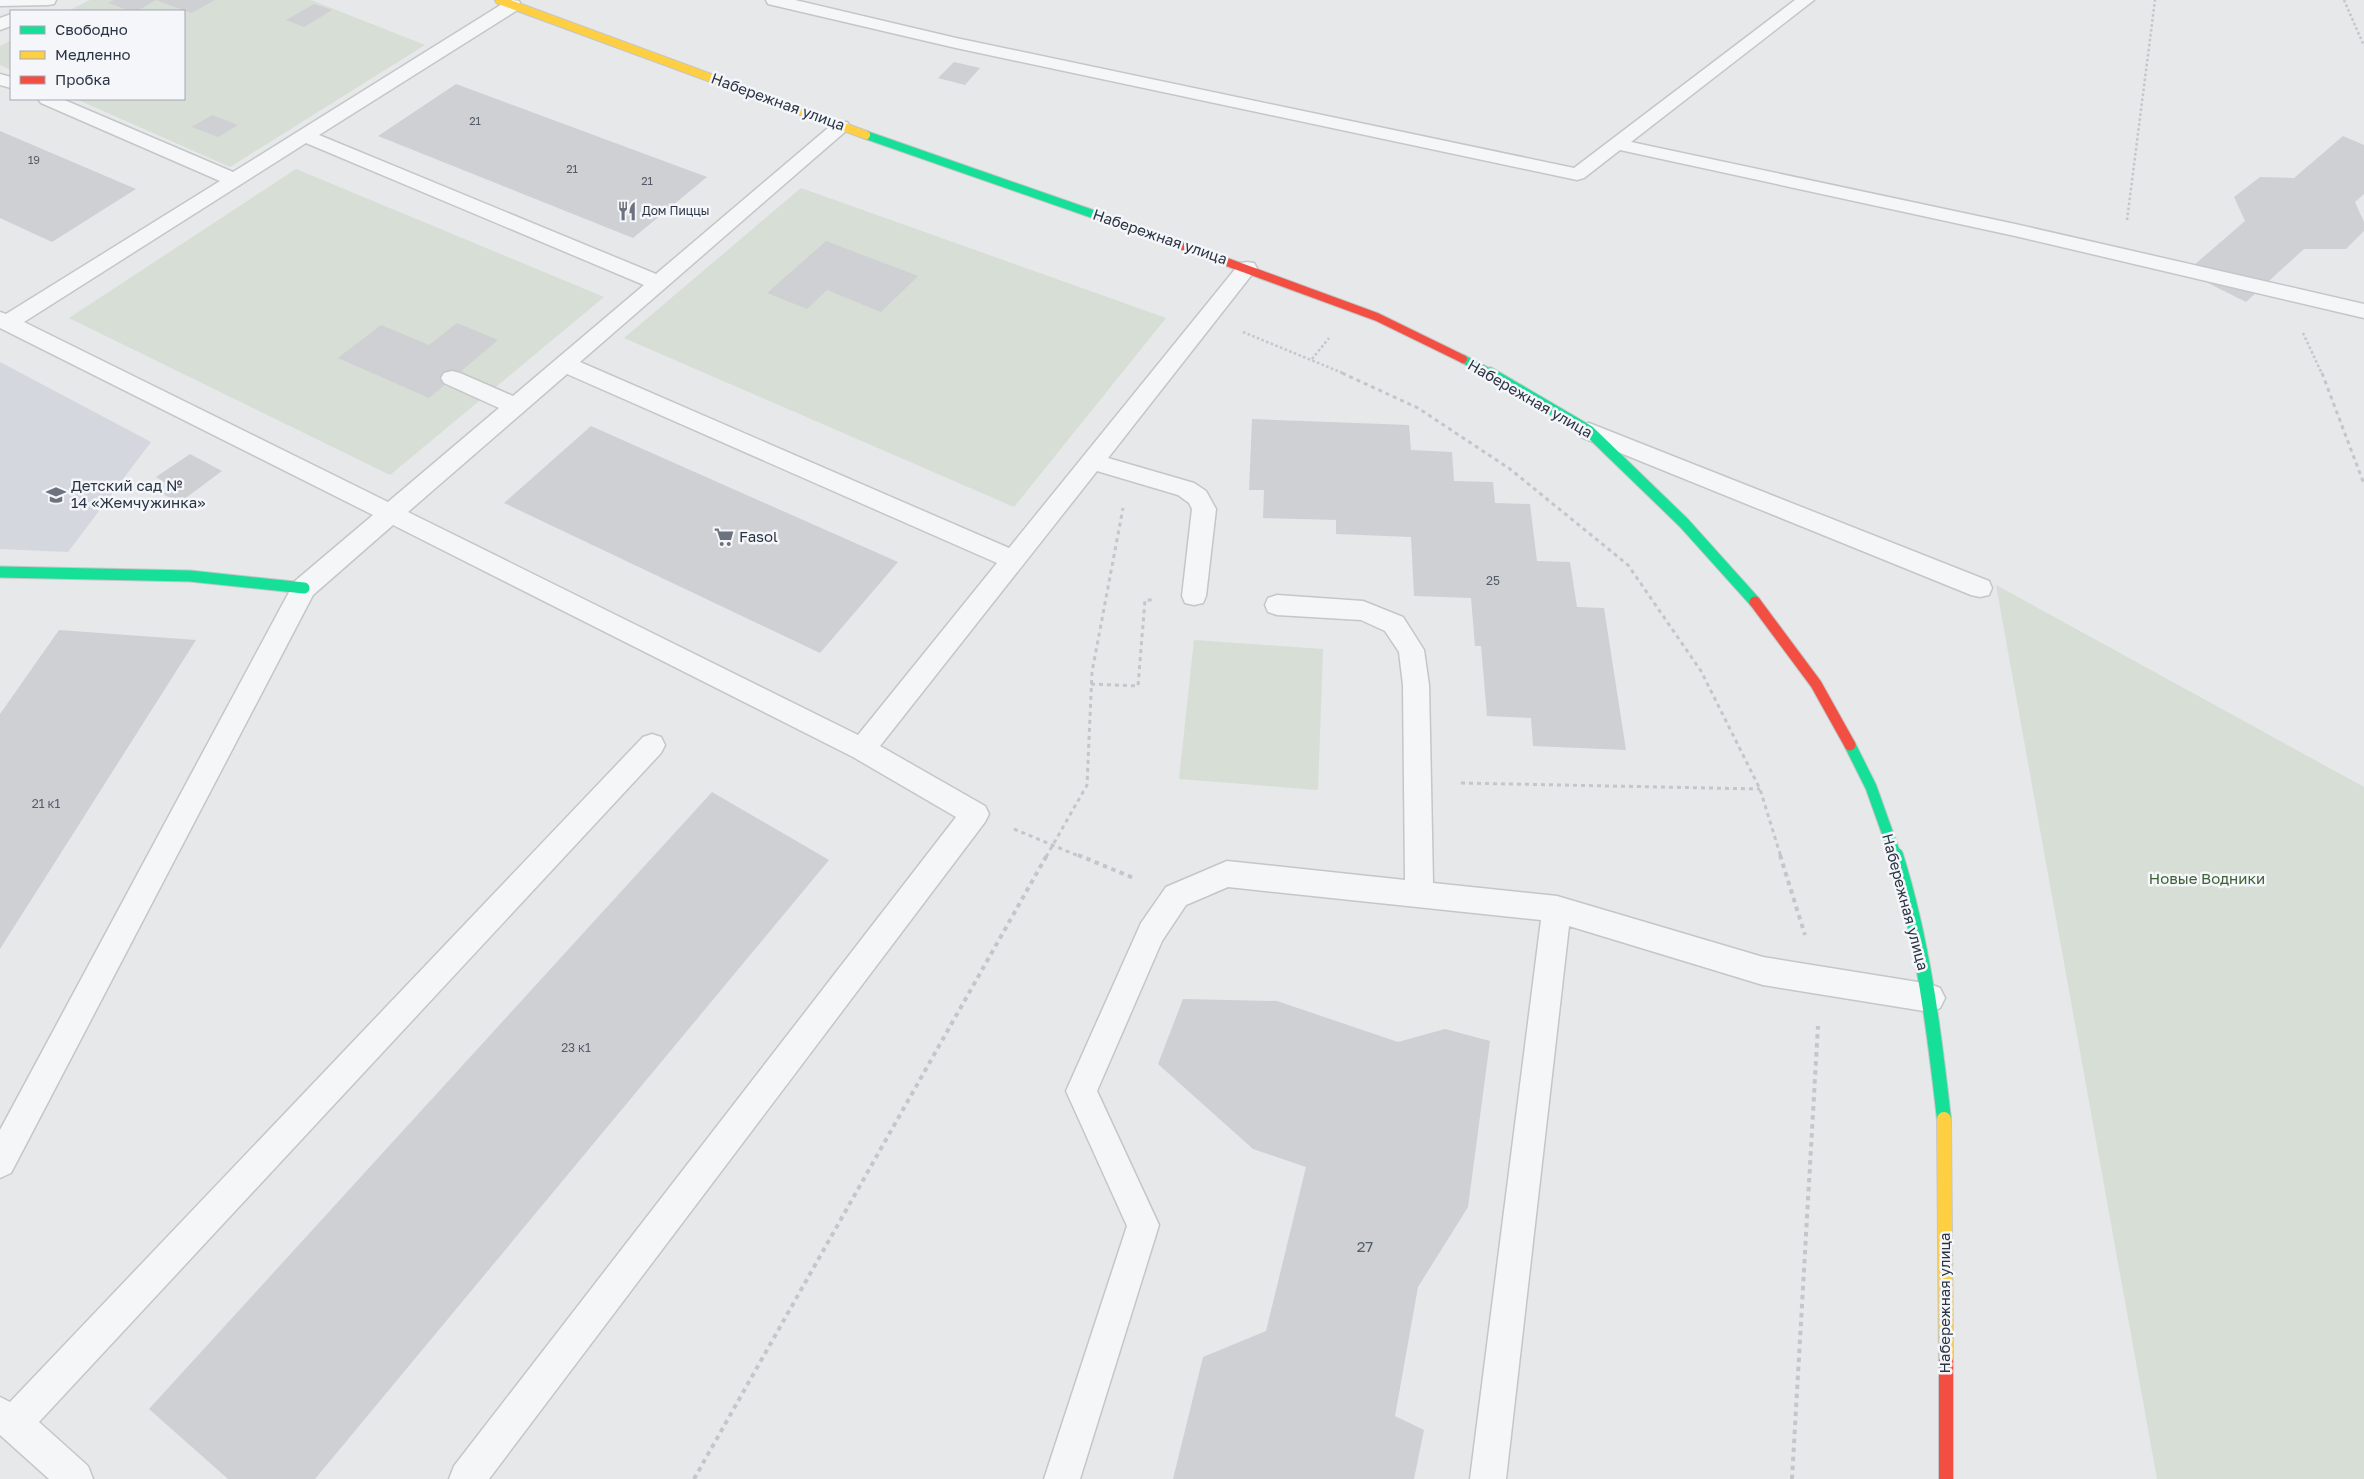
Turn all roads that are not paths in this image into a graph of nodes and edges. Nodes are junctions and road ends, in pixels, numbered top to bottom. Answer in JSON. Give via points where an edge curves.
{"nodes":[{"id":1,"x":49,"y":0,"type":"edge"},
{"id":2,"x":774,"y":0,"type":"edge"},
{"id":3,"x":1806,"y":0,"type":"edge"},
{"id":4,"x":0,"y":1,"type":"edge"},
{"id":5,"x":506,"y":3,"type":"edge"},
{"id":6,"x":29,"y":10,"type":"edge"},
{"id":7,"x":49,"y":100,"type":"edge"},
{"id":8,"x":841,"y":126,"type":"junction"},
{"id":9,"x":304,"y":136,"type":"junction"},
{"id":10,"x":1616,"y":144,"type":"junction"},
{"id":11,"x":235,"y":180,"type":"junction"},
{"id":12,"x":1247,"y":268,"type":"junction"},
{"id":13,"x":658,"y":283,"type":"junction"},
{"id":14,"x":2364,"y":311,"type":"edge"},
{"id":15,"x":4,"y":321,"type":"edge"},
{"id":16,"x":564,"y":364,"type":"junction"},
{"id":17,"x":452,"y":378,"type":"dead end"},
{"id":18,"x":515,"y":406,"type":"junction"},
{"id":19,"x":1590,"y":431,"type":"junction"},
{"id":20,"x":1092,"y":461,"type":"junction"},
{"id":21,"x":390,"y":514,"type":"junction"},
{"id":22,"x":1013,"y":560,"type":"junction"},
{"id":23,"x":1,"y":573,"type":"edge"},
{"id":24,"x":304,"y":588,"type":"junction"},
{"id":25,"x":1980,"y":588,"type":"dead end"},
{"id":26,"x":1194,"y":596,"type":"dead end"},
{"id":27,"x":1277,"y":605,"type":"dead end"},
{"id":28,"x":652,"y":745,"type":"dead end"},
{"id":29,"x":862,"y":748,"type":"junction"},
{"id":30,"x":1419,"y":893,"type":"junction"},
{"id":31,"x":1557,"y":909,"type":"junction"},
{"id":32,"x":1930,"y":998,"type":"junction"},
{"id":33,"x":0,"y":1162,"type":"edge"},
{"id":34,"x":7,"y":1419,"type":"edge"},
{"id":35,"x":75,"y":1479,"type":"edge"},
{"id":36,"x":467,"y":1479,"type":"edge"},
{"id":37,"x":1062,"y":1479,"type":"edge"},
{"id":38,"x":1488,"y":1479,"type":"edge"},
{"id":39,"x":1946,"y":1479,"type":"edge"}],
"edges":[{"from":1,"to":4,"type":"lane"},
{"from":1,"to":6,"type":"lane"},
{"from":2,"to":10,"type":"lane","via":[[956,43],[1577,174]]},
{"from":3,"to":10,"type":"lane"},
{"from":5,"to":8,"type":"street","name":"Набережная улица"},
{"from":5,"to":9,"type":"lane"},
{"from":7,"to":11,"type":"lane"},
{"from":8,"to":12,"type":"street","name":"Набережная улица"},
{"from":8,"to":13,"type":"lane"},
{"from":9,"to":11,"type":"lane"},
{"from":9,"to":13,"type":"lane"},
{"from":10,"to":14,"type":"lane"},
{"from":11,"to":15,"type":"lane"},
{"from":12,"to":19,"type":"street","name":"Набережная улица","via":[[1377,318],[1496,376]]},
{"from":12,"to":20,"type":"lane"},
{"from":13,"to":16,"type":"lane"},
{"from":15,"to":21,"type":"lane"},
{"from":16,"to":18,"type":"lane"},
{"from":16,"to":22,"type":"lane"},
{"from":17,"to":18,"type":"lane"},
{"from":18,"to":21,"type":"lane"},
{"from":19,"to":25,"type":"lane"},
{"from":19,"to":32,"type":"street","name":"Набережная улица","via":[[1684,523],[1748,593],[1816,684],[1864,769],[1897,856]]},
{"from":20,"to":22,"type":"lane"},
{"from":20,"to":26,"type":"lane","via":[[1186,489],[1198,497],[1204,509]]},
{"from":21,"to":24,"type":"lane"},
{"from":21,"to":29,"type":"lane"},
{"from":22,"to":29,"type":"lane"},
{"from":23,"to":24,"type":"street","via":[[190,576]]},
{"from":24,"to":33,"type":"lane"},
{"from":27,"to":30,"type":"lane","via":[[1363,611],[1394,624],[1411,650],[1416,685]]},
{"from":28,"to":34,"type":"lane"},
{"from":29,"to":36,"type":"lane","via":[[975,814]]},
{"from":30,"to":31,"type":"lane"},
{"from":30,"to":37,"type":"lane","via":[[1227,874],[1176,896],[1151,932],[1081,1091],[1143,1225]]},
{"from":31,"to":32,"type":"lane","via":[[1763,971]]},
{"from":31,"to":38,"type":"lane"},
{"from":32,"to":39,"type":"street","name":"Набережная улица","via":[[1945,1125]]},
{"from":34,"to":35,"type":"lane"}]}
